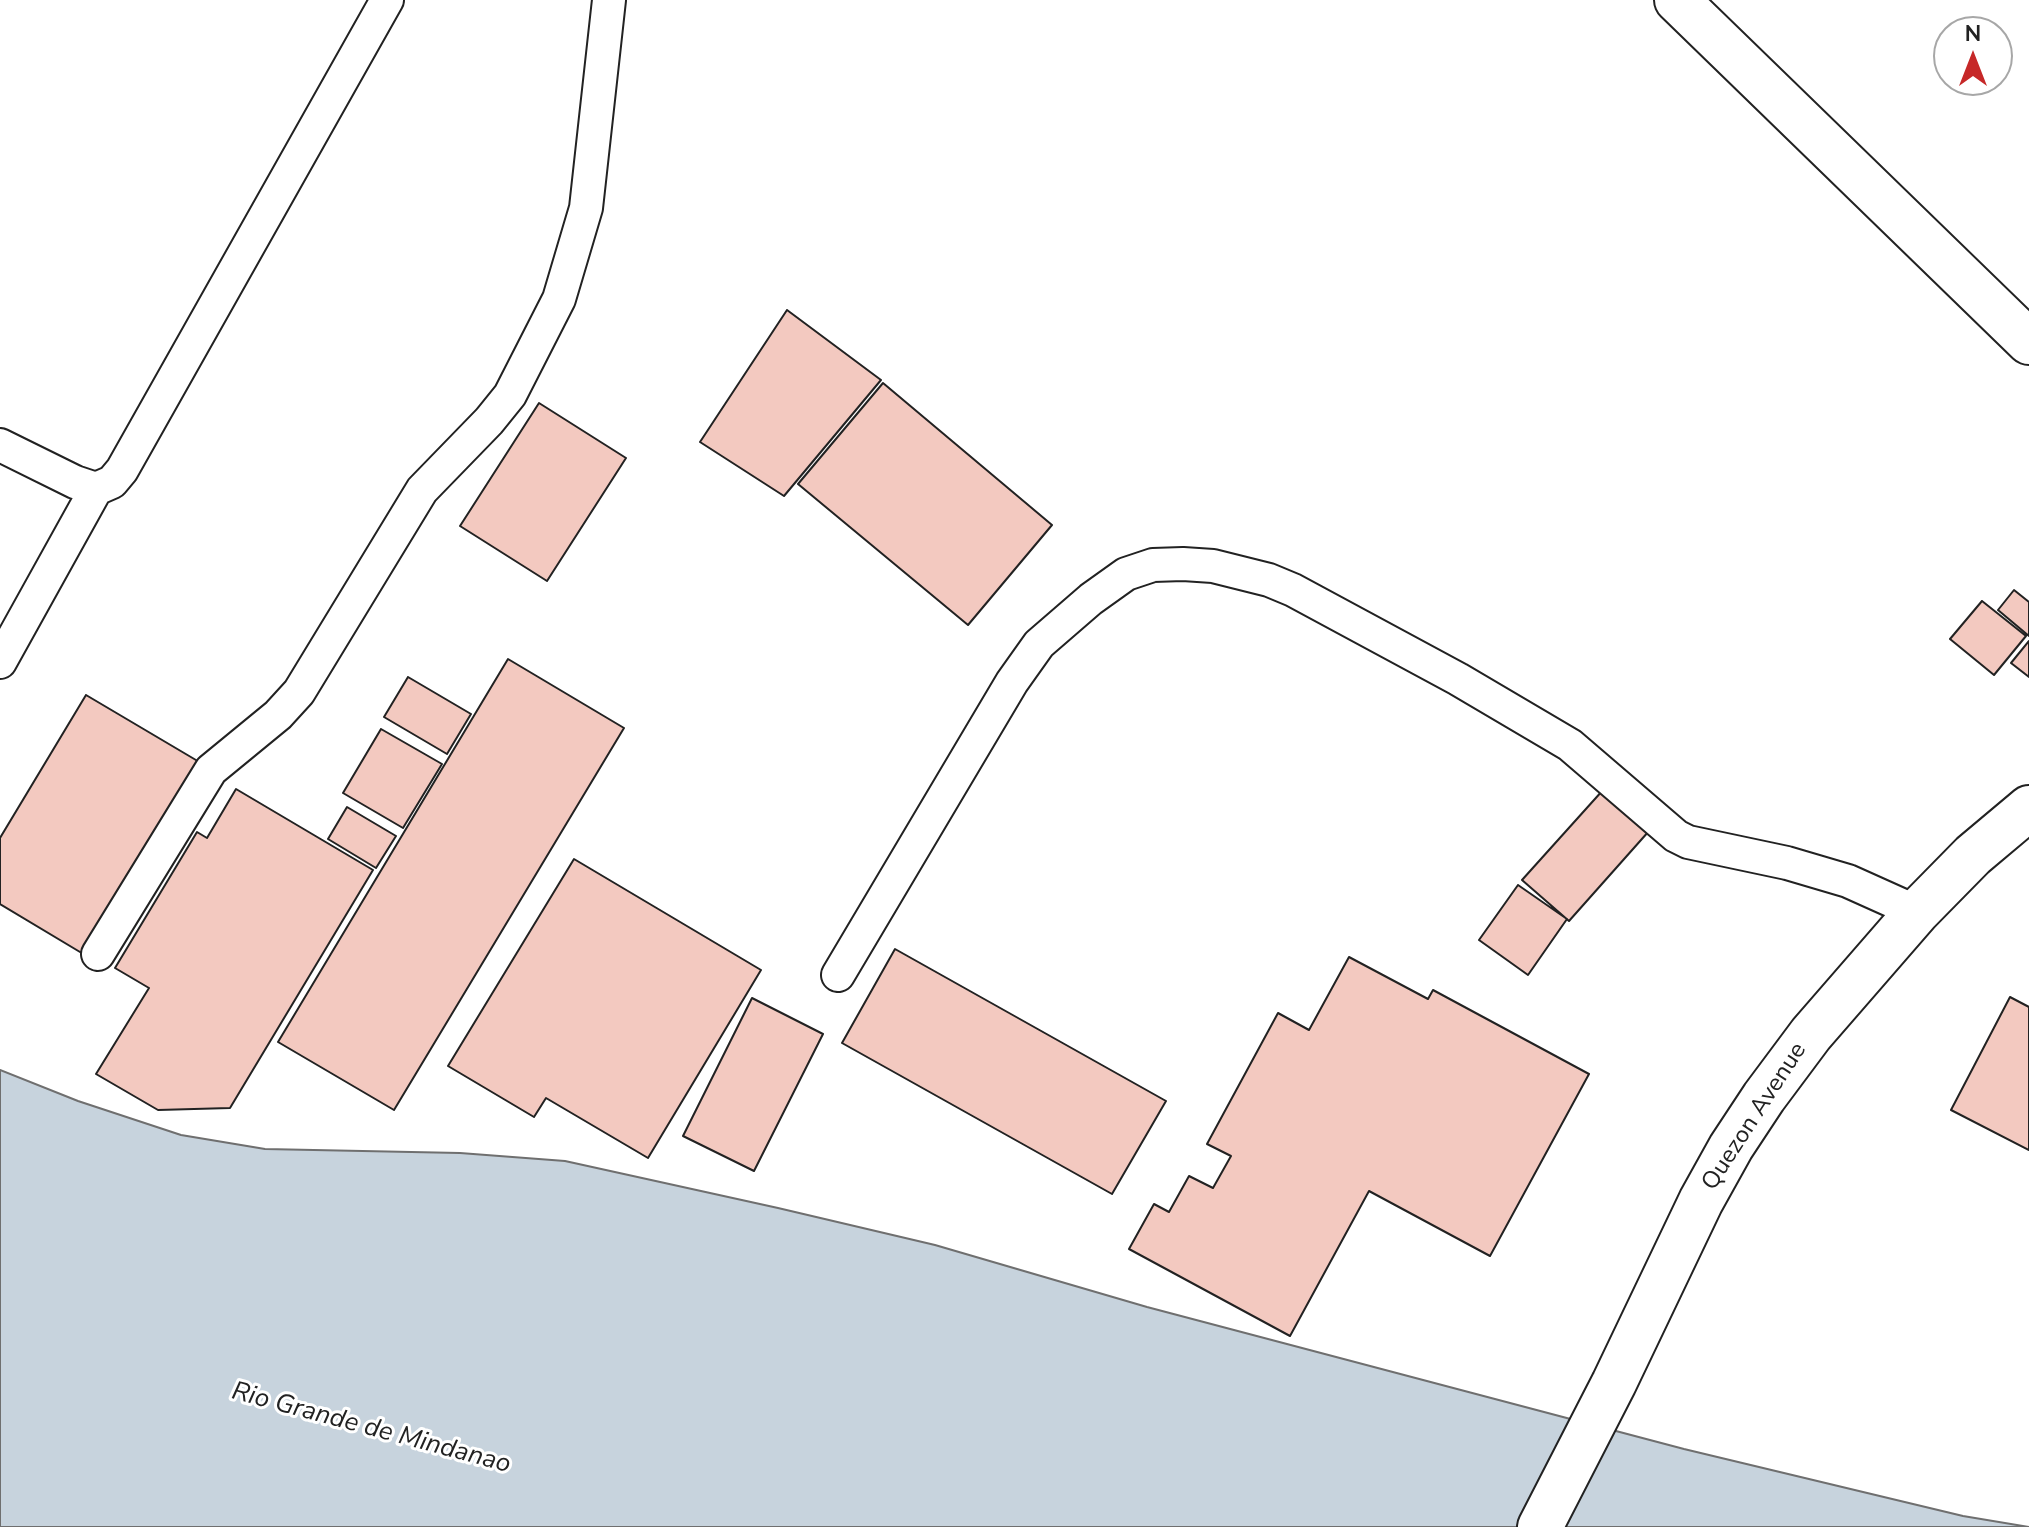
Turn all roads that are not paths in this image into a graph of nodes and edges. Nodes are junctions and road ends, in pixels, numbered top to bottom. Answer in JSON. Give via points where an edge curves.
{"nodes":[{"id":1,"x":387,"y":0,"type":"edge"},
{"id":2,"x":609,"y":0,"type":"edge"},
{"id":3,"x":1677,"y":0,"type":"edge"},
{"id":4,"x":2029,"y":342,"type":"edge"},
{"id":5,"x":0,"y":445,"type":"edge"},
{"id":6,"x":96,"y":489,"type":"junction"},
{"id":7,"x":0,"y":662,"type":"edge"},
{"id":8,"x":2029,"y":808,"type":"edge"},
{"id":9,"x":1917,"y":912,"type":"junction"},
{"id":10,"x":98,"y":954,"type":"dead end"},
{"id":11,"x":838,"y":975,"type":"dead end"},
{"id":12,"x":1540,"y":1527,"type":"edge"}],
"edges":[{"from":1,"to":6,"type":"street","via":[[122,470]]},
{"from":2,"to":10,"type":"street","via":[[586,208],[559,299],[510,395],[422,490],[299,692],[211,770]]},
{"from":3,"to":4,"type":"street"},
{"from":5,"to":6,"type":"street"},
{"from":6,"to":7,"type":"street"},
{"from":8,"to":9,"type":"street","name":"Quezon Avenue"},
{"from":9,"to":11,"type":"street","via":[[1848,881],[1676,836],[1570,745],[1293,590],[1213,566],[1153,565],[1126,574],[1039,644]]},
{"from":9,"to":12,"type":"street","name":"Quezon Avenue","via":[[1811,1034],[1731,1147]]}]}
